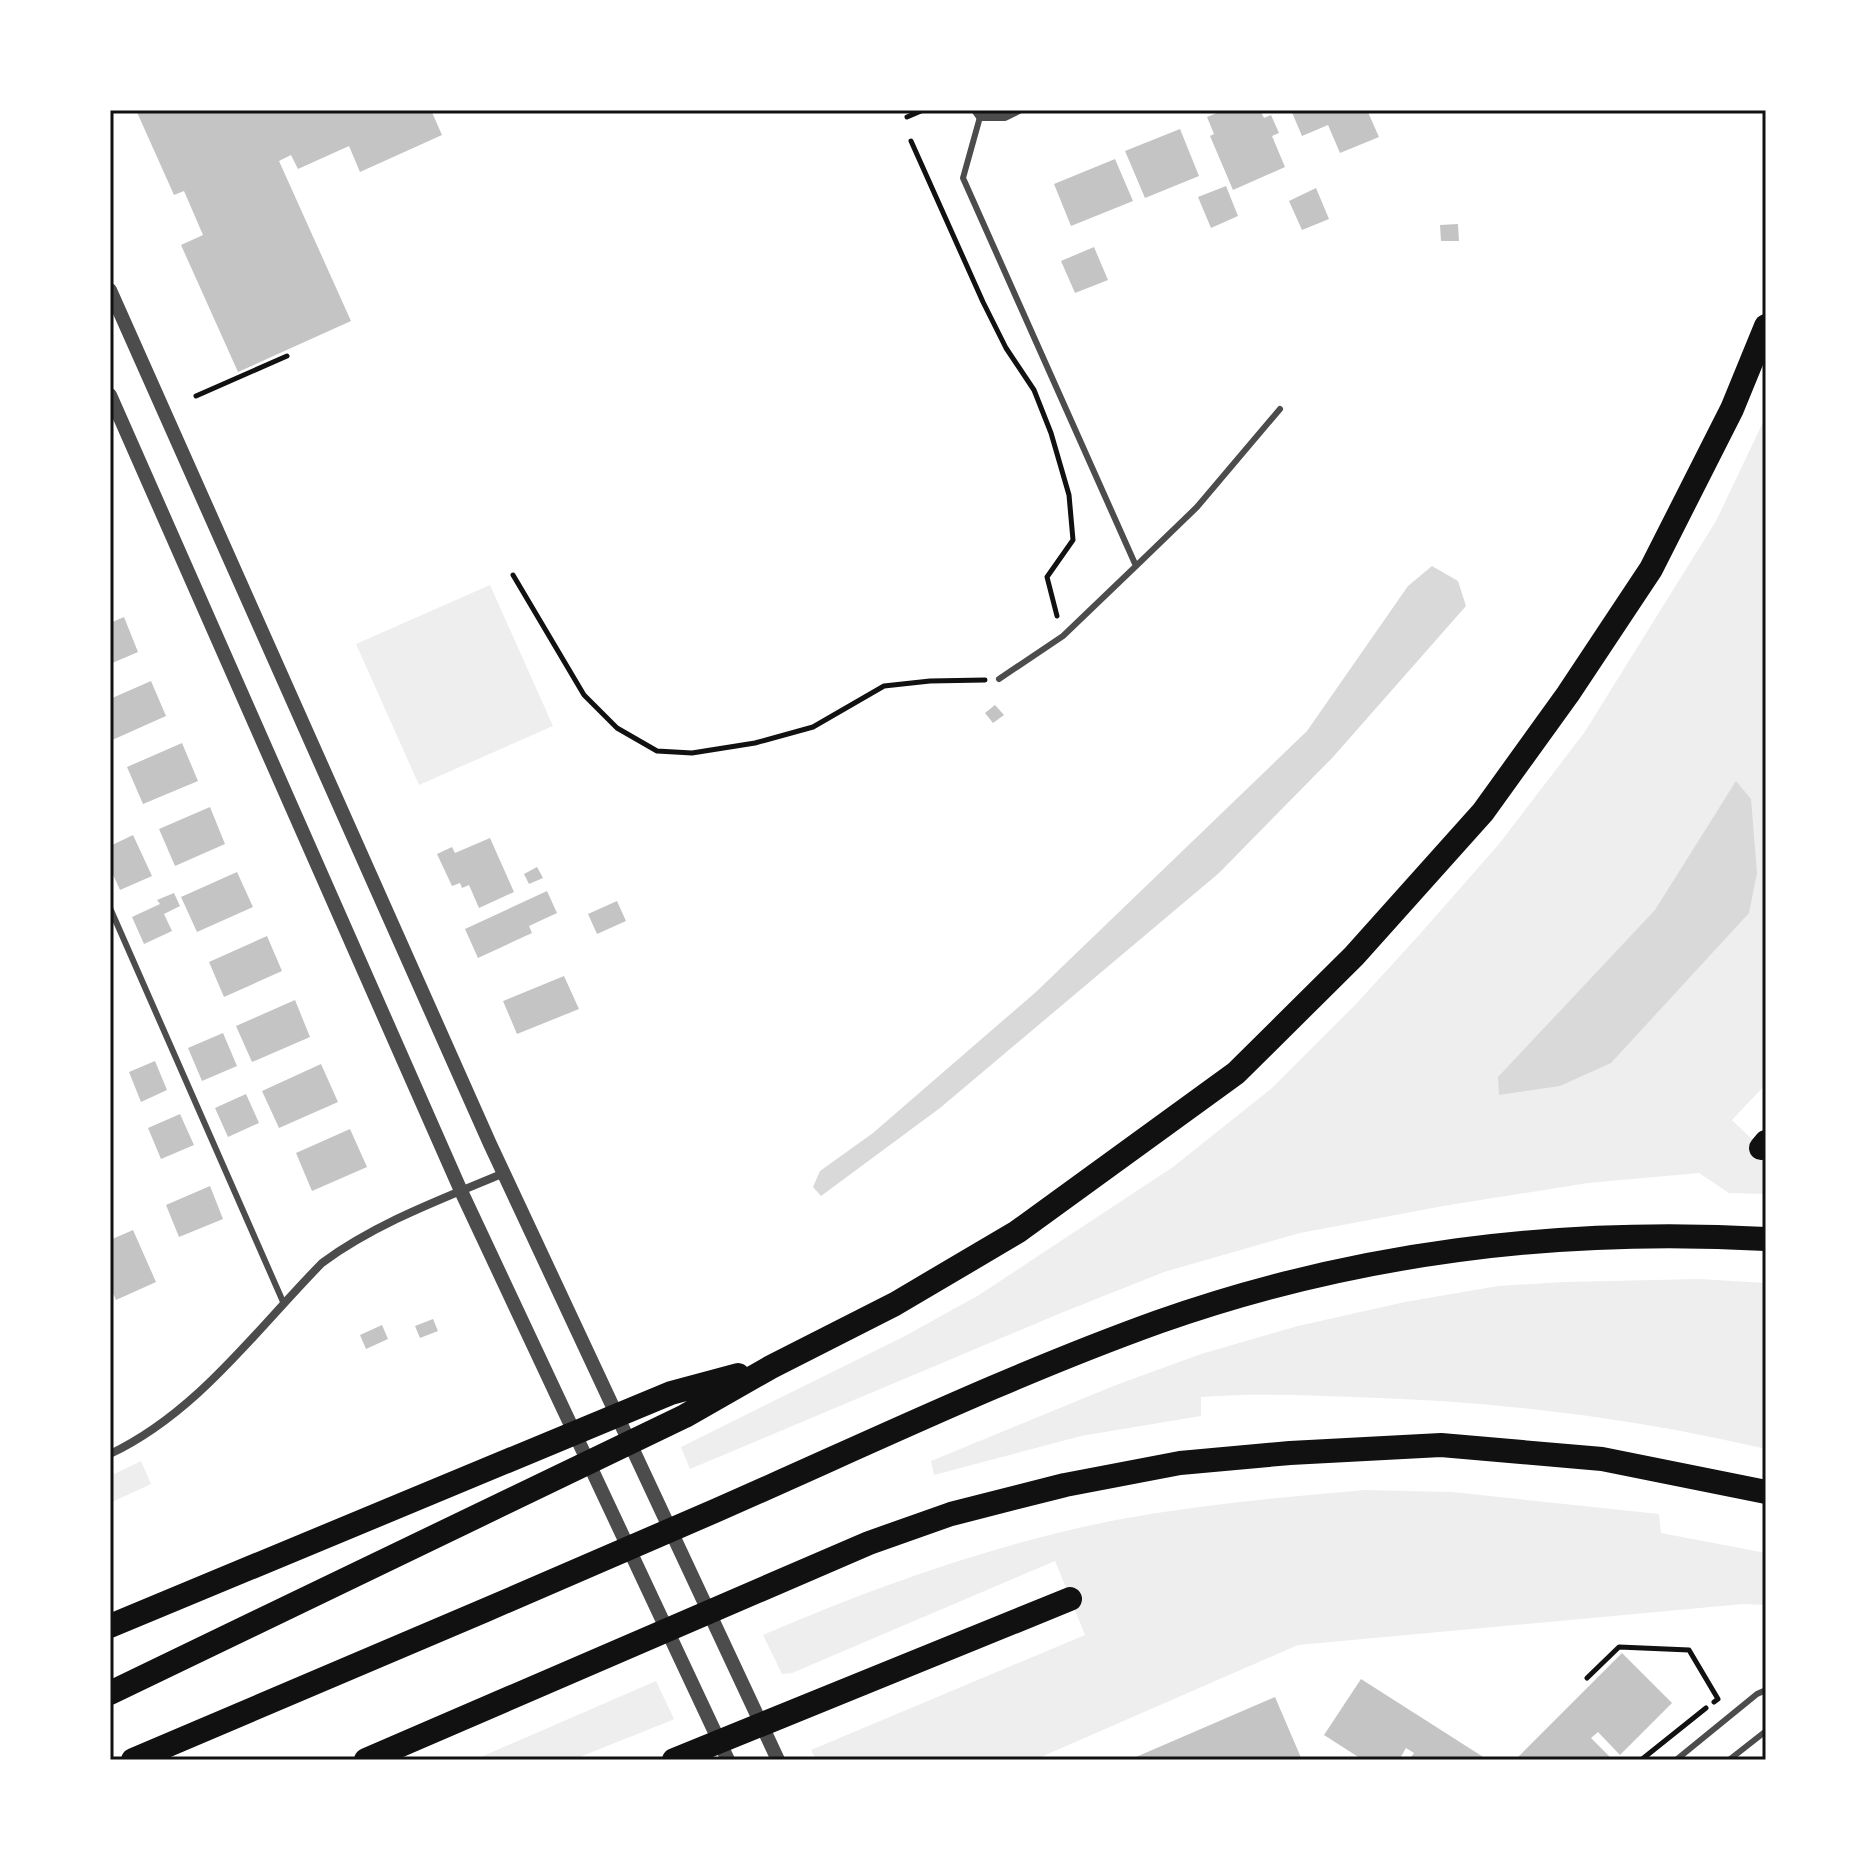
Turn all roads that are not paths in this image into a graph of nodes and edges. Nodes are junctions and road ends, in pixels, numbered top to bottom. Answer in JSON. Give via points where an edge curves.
{"nodes":[{"id":1,"x":1019,"y":110,"type":"edge"},
{"id":2,"x":977,"y":113,"type":"edge"},
{"id":3,"x":110,"y":290,"type":"edge"},
{"id":4,"x":1766,"y":326,"type":"edge"},
{"id":5,"x":110,"y":395,"type":"edge"},
{"id":6,"x":1280,"y":409,"type":"dead end"},
{"id":7,"x":1136,"y":566,"type":"junction"},
{"id":8,"x":999,"y":679,"type":"road end"},
{"id":9,"x":110,"y":908,"type":"edge"},
{"id":10,"x":504,"y":1173,"type":"junction"},
{"id":11,"x":461,"y":1191,"type":"junction"},
{"id":12,"x":1766,"y":1239,"type":"edge"},
{"id":13,"x":284,"y":1304,"type":"junction"},
{"id":14,"x":771,"y":1367,"type":"junction"},
{"id":15,"x":110,"y":1454,"type":"edge"},
{"id":16,"x":1766,"y":1492,"type":"edge"},
{"id":17,"x":1070,"y":1599,"type":"dead end"},
{"id":18,"x":110,"y":1626,"type":"edge"},
{"id":19,"x":1766,"y":1690,"type":"edge"},
{"id":20,"x":110,"y":1693,"type":"edge"},
{"id":21,"x":1766,"y":1731,"type":"edge"},
{"id":22,"x":133,"y":1760,"type":"edge"},
{"id":23,"x":366,"y":1760,"type":"edge"},
{"id":24,"x":674,"y":1760,"type":"edge"},
{"id":25,"x":728,"y":1760,"type":"edge"},
{"id":26,"x":778,"y":1760,"type":"edge"},
{"id":27,"x":1676,"y":1760,"type":"edge"},
{"id":28,"x":1729,"y":1760,"type":"edge"}],
"edges":[{"from":1,"to":2,"type":"street","via":[[1005,117]]},
{"from":2,"to":7,"type":"lane","via":[[963,178]]},
{"from":3,"to":10,"type":"street"},
{"from":4,"to":14,"type":"highway","via":[[1732,409],[1651,569],[1483,812],[1354,956],[1236,1073],[1041,1215],[895,1304]]},
{"from":5,"to":11,"type":"street"},
{"from":6,"to":7,"type":"lane","via":[[1197,507]]},
{"from":7,"to":8,"type":"lane","via":[[1063,636]]},
{"from":9,"to":13,"type":"lane"},
{"from":10,"to":11,"type":"street"},
{"from":10,"to":26,"type":"street"},
{"from":11,"to":13,"type":"street","via":[[348,1244]]},
{"from":11,"to":25,"type":"street"},
{"from":12,"to":22,"type":"highway","via":[[1650,1235],[1495,1245],[1348,1270],[1171,1318],[1065,1358]]},
{"from":13,"to":15,"type":"street","via":[[182,1408],[155,1430]]},
{"from":14,"to":18,"type":"highway","via":[[671,1393]]},
{"from":14,"to":20,"type":"highway","via":[[685,1416]]},
{"from":16,"to":23,"type":"highway","via":[[1605,1459],[1441,1445],[1180,1463],[1080,1482],[951,1514],[869,1543]]},
{"from":17,"to":24,"type":"highway"},
{"from":19,"to":27,"type":"lane"},
{"from":21,"to":28,"type":"lane"}]}
